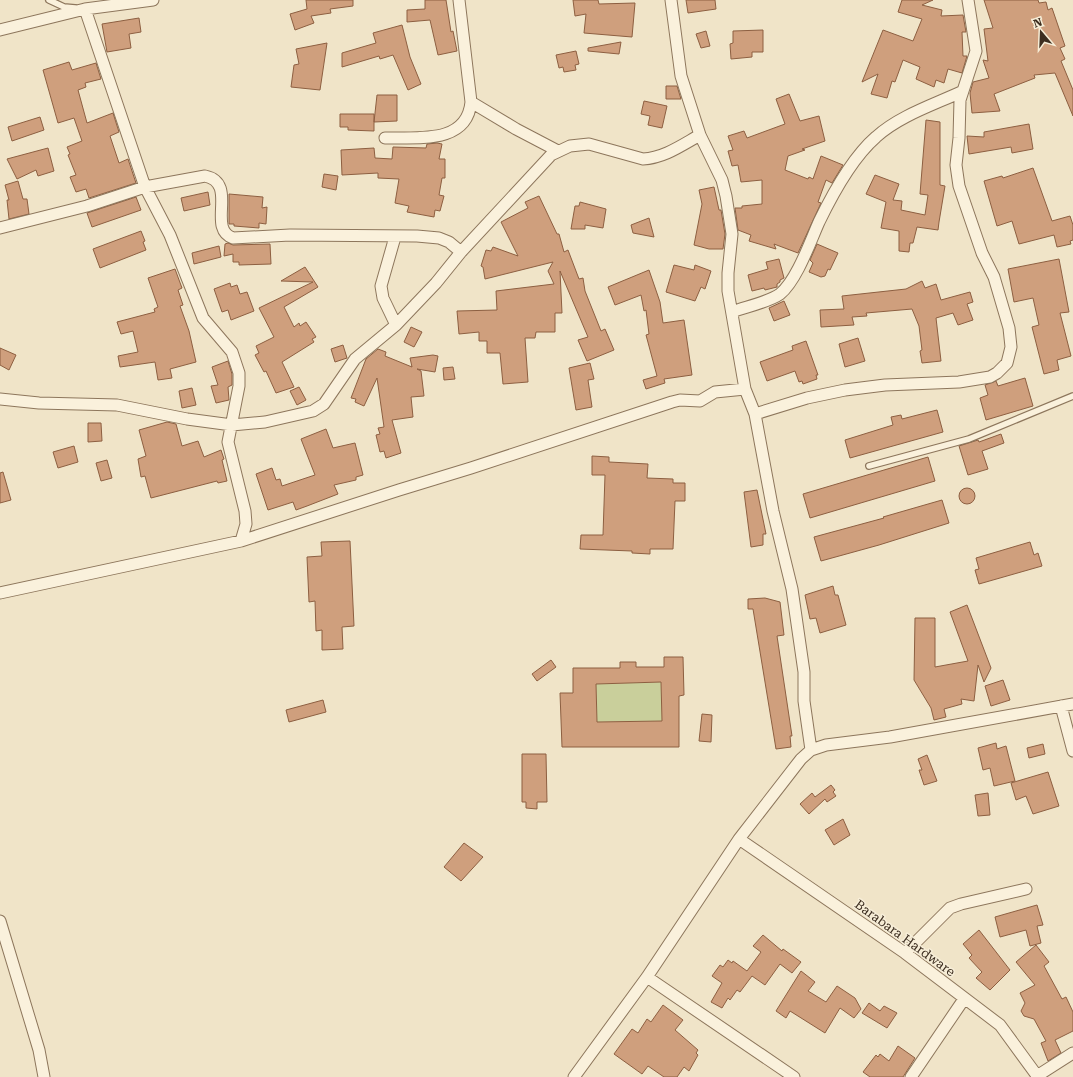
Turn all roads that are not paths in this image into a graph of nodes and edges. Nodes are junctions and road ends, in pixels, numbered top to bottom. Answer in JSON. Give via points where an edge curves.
{"nodes":[{"id":1,"x":49,"y":0,"type":"edge"},
{"id":2,"x":153,"y":0,"type":"edge"},
{"id":3,"x":459,"y":0,"type":"edge"},
{"id":4,"x":671,"y":0,"type":"edge"},
{"id":5,"x":968,"y":0,"type":"edge"},
{"id":6,"x":85,"y":9,"type":"junction"},
{"id":7,"x":0,"y":30,"type":"edge"},
{"id":8,"x":961,"y":92,"type":"junction"},
{"id":9,"x":471,"y":102,"type":"junction"},
{"id":10,"x":700,"y":135,"type":"junction"},
{"id":11,"x":385,"y":138,"type":"dead end"},
{"id":12,"x":558,"y":151,"type":"junction"},
{"id":13,"x":145,"y":186,"type":"junction"},
{"id":14,"x":0,"y":228,"type":"edge"},
{"id":15,"x":395,"y":237,"type":"junction"},
{"id":16,"x":461,"y":252,"type":"junction"},
{"id":17,"x":732,"y":312,"type":"junction"},
{"id":18,"x":396,"y":325,"type":"junction"},
{"id":19,"x":745,"y":389,"type":"junction"},
{"id":20,"x":1073,"y":396,"type":"edge"},
{"id":21,"x":0,"y":399,"type":"edge"},
{"id":22,"x":755,"y":414,"type":"junction"},
{"id":23,"x":232,"y":425,"type":"junction"},
{"id":24,"x":869,"y":466,"type":"dead end"},
{"id":25,"x":241,"y":541,"type":"junction"},
{"id":26,"x":0,"y":593,"type":"edge"},
{"id":27,"x":1073,"y":704,"type":"edge"},
{"id":28,"x":1061,"y":706,"type":"junction"},
{"id":29,"x":811,"y":750,"type":"junction"},
{"id":30,"x":1073,"y":751,"type":"edge"},
{"id":31,"x":739,"y":839,"type":"junction"},
{"id":32,"x":1026,"y":889,"type":"dead end"},
{"id":33,"x":0,"y":921,"type":"edge"},
{"id":34,"x":905,"y":952,"type":"junction"},
{"id":35,"x":647,"y":977,"type":"junction"},
{"id":36,"x":964,"y":999,"type":"junction"},
{"id":37,"x":1073,"y":1053,"type":"edge"},
{"id":38,"x":1037,"y":1076,"type":"edge"},
{"id":39,"x":44,"y":1077,"type":"edge"},
{"id":40,"x":574,"y":1077,"type":"edge"},
{"id":41,"x":794,"y":1077,"type":"edge"},
{"id":42,"x":911,"y":1077,"type":"edge"}],
"edges":[{"from":1,"to":6,"type":"lane","via":[[64,7]]},
{"from":2,"to":6,"type":"street"},
{"from":3,"to":9,"type":"street"},
{"from":4,"to":10,"type":"street","via":[[681,76]]},
{"from":5,"to":8,"type":"street","via":[[976,51]]},
{"from":6,"to":7,"type":"street"},
{"from":6,"to":13,"type":"street"},
{"from":8,"to":17,"type":"street","via":[[893,124],[875,137],[858,157],[836,191],[803,259],[780,294]]},
{"from":8,"to":22,"type":"street","via":[[956,165],[959,186],[982,253],[994,276],[1009,328],[1011,347],[1007,363],[990,377],[959,382],[886,385],[845,390],[807,398]]},
{"from":9,"to":11,"type":"street","via":[[463,123],[452,132],[430,137]]},
{"from":9,"to":12,"type":"street"},
{"from":10,"to":12,"type":"street","via":[[652,159],[643,159],[588,144],[577,144]]},
{"from":10,"to":17,"type":"street","via":[[722,180],[726,196],[732,234],[728,273]]},
{"from":12,"to":16,"type":"street","via":[[544,161]]},
{"from":13,"to":14,"type":"street","via":[[87,206]]},
{"from":13,"to":15,"type":"street","via":[[205,176],[214,178],[221,194],[222,229],[226,235],[233,238],[290,235]]},
{"from":13,"to":23,"type":"street","via":[[170,235],[203,318],[228,346],[236,360],[239,373]]},
{"from":15,"to":16,"type":"street","via":[[439,238]]},
{"from":15,"to":18,"type":"street","via":[[381,286],[383,298]]},
{"from":16,"to":18,"type":"street"},
{"from":17,"to":19,"type":"street"},
{"from":18,"to":23,"type":"street","via":[[355,359],[324,404],[314,411],[265,422]]},
{"from":19,"to":22,"type":"street"},
{"from":19,"to":25,"type":"street","via":[[715,392],[700,401],[672,402]]},
{"from":20,"to":24,"type":"lane","via":[[969,439]]},
{"from":21,"to":23,"type":"street","via":[[117,405],[174,417]]},
{"from":22,"to":29,"type":"street","via":[[773,511],[792,590],[804,672],[804,701]]},
{"from":23,"to":25,"type":"street","via":[[228,448],[246,524]]},
{"from":25,"to":26,"type":"street"},
{"from":27,"to":28,"type":"street"},
{"from":28,"to":29,"type":"street","via":[[872,740],[826,745]]},
{"from":28,"to":30,"type":"street"},
{"from":29,"to":31,"type":"street","via":[[801,759]]},
{"from":31,"to":34,"type":"street","name":"Barabara Hardware"},
{"from":31,"to":35,"type":"street"},
{"from":32,"to":34,"type":"street","via":[[950,908]]},
{"from":33,"to":39,"type":"street","via":[[39,1050]]},
{"from":34,"to":36,"type":"street","name":"Barabara Hardware"},
{"from":35,"to":40,"type":"street"},
{"from":35,"to":41,"type":"street"},
{"from":36,"to":38,"type":"street","name":"Barabara Hardware","via":[[1000,1025]]},
{"from":36,"to":42,"type":"street"},
{"from":37,"to":38,"type":"street"}]}
